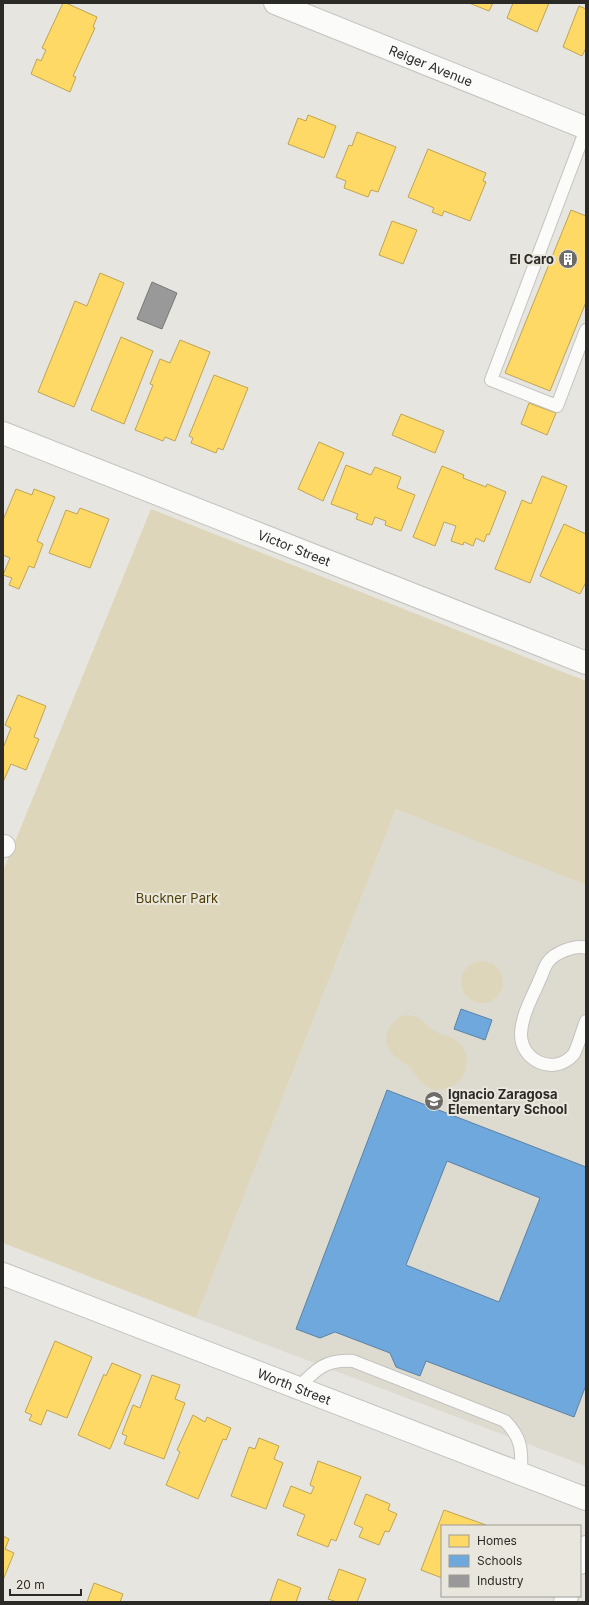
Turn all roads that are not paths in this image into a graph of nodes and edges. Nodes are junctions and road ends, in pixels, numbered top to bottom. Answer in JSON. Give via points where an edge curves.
{"nodes":[{"id":1,"x":275,"y":3,"type":"edge"},
{"id":2,"x":586,"y":128,"type":"edge"},
{"id":3,"x":586,"y":330,"type":"edge"},
{"id":4,"x":3,"y":432,"type":"edge"},
{"id":5,"x":586,"y":664,"type":"edge"},
{"id":6,"x":586,"y":948,"type":"edge"},
{"id":7,"x":586,"y":1021,"type":"edge"},
{"id":8,"x":3,"y":1274,"type":"edge"},
{"id":9,"x":298,"y":1388,"type":"junction"},
{"id":10,"x":521,"y":1474,"type":"junction"},
{"id":11,"x":586,"y":1500,"type":"edge"},
{"id":12,"x":586,"y":1547,"type":"edge"},
{"id":13,"x":581,"y":1560,"type":"edge"}],
"edges":[{"from":1,"to":2,"type":"street","name":"Reiger Avenue"},
{"from":2,"to":3,"type":"lane","via":[[491,380],[557,406]]},
{"from":4,"to":5,"type":"street","name":"Victor Street"},
{"from":6,"to":7,"type":"lane","via":[[582,946],[562,951],[548,961],[526,1010],[521,1034],[524,1048],[531,1058],[540,1063],[561,1063],[573,1055]]},
{"from":8,"to":9,"type":"street","name":"Worth Street"},
{"from":9,"to":10,"type":"street","name":"Worth Street"},
{"from":9,"to":10,"type":"lane","via":[[315,1370],[338,1360],[360,1363],[505,1421],[516,1431],[522,1454]]},
{"from":10,"to":11,"type":"street","name":"Worth Street"},
{"from":12,"to":13,"type":"street"}]}
